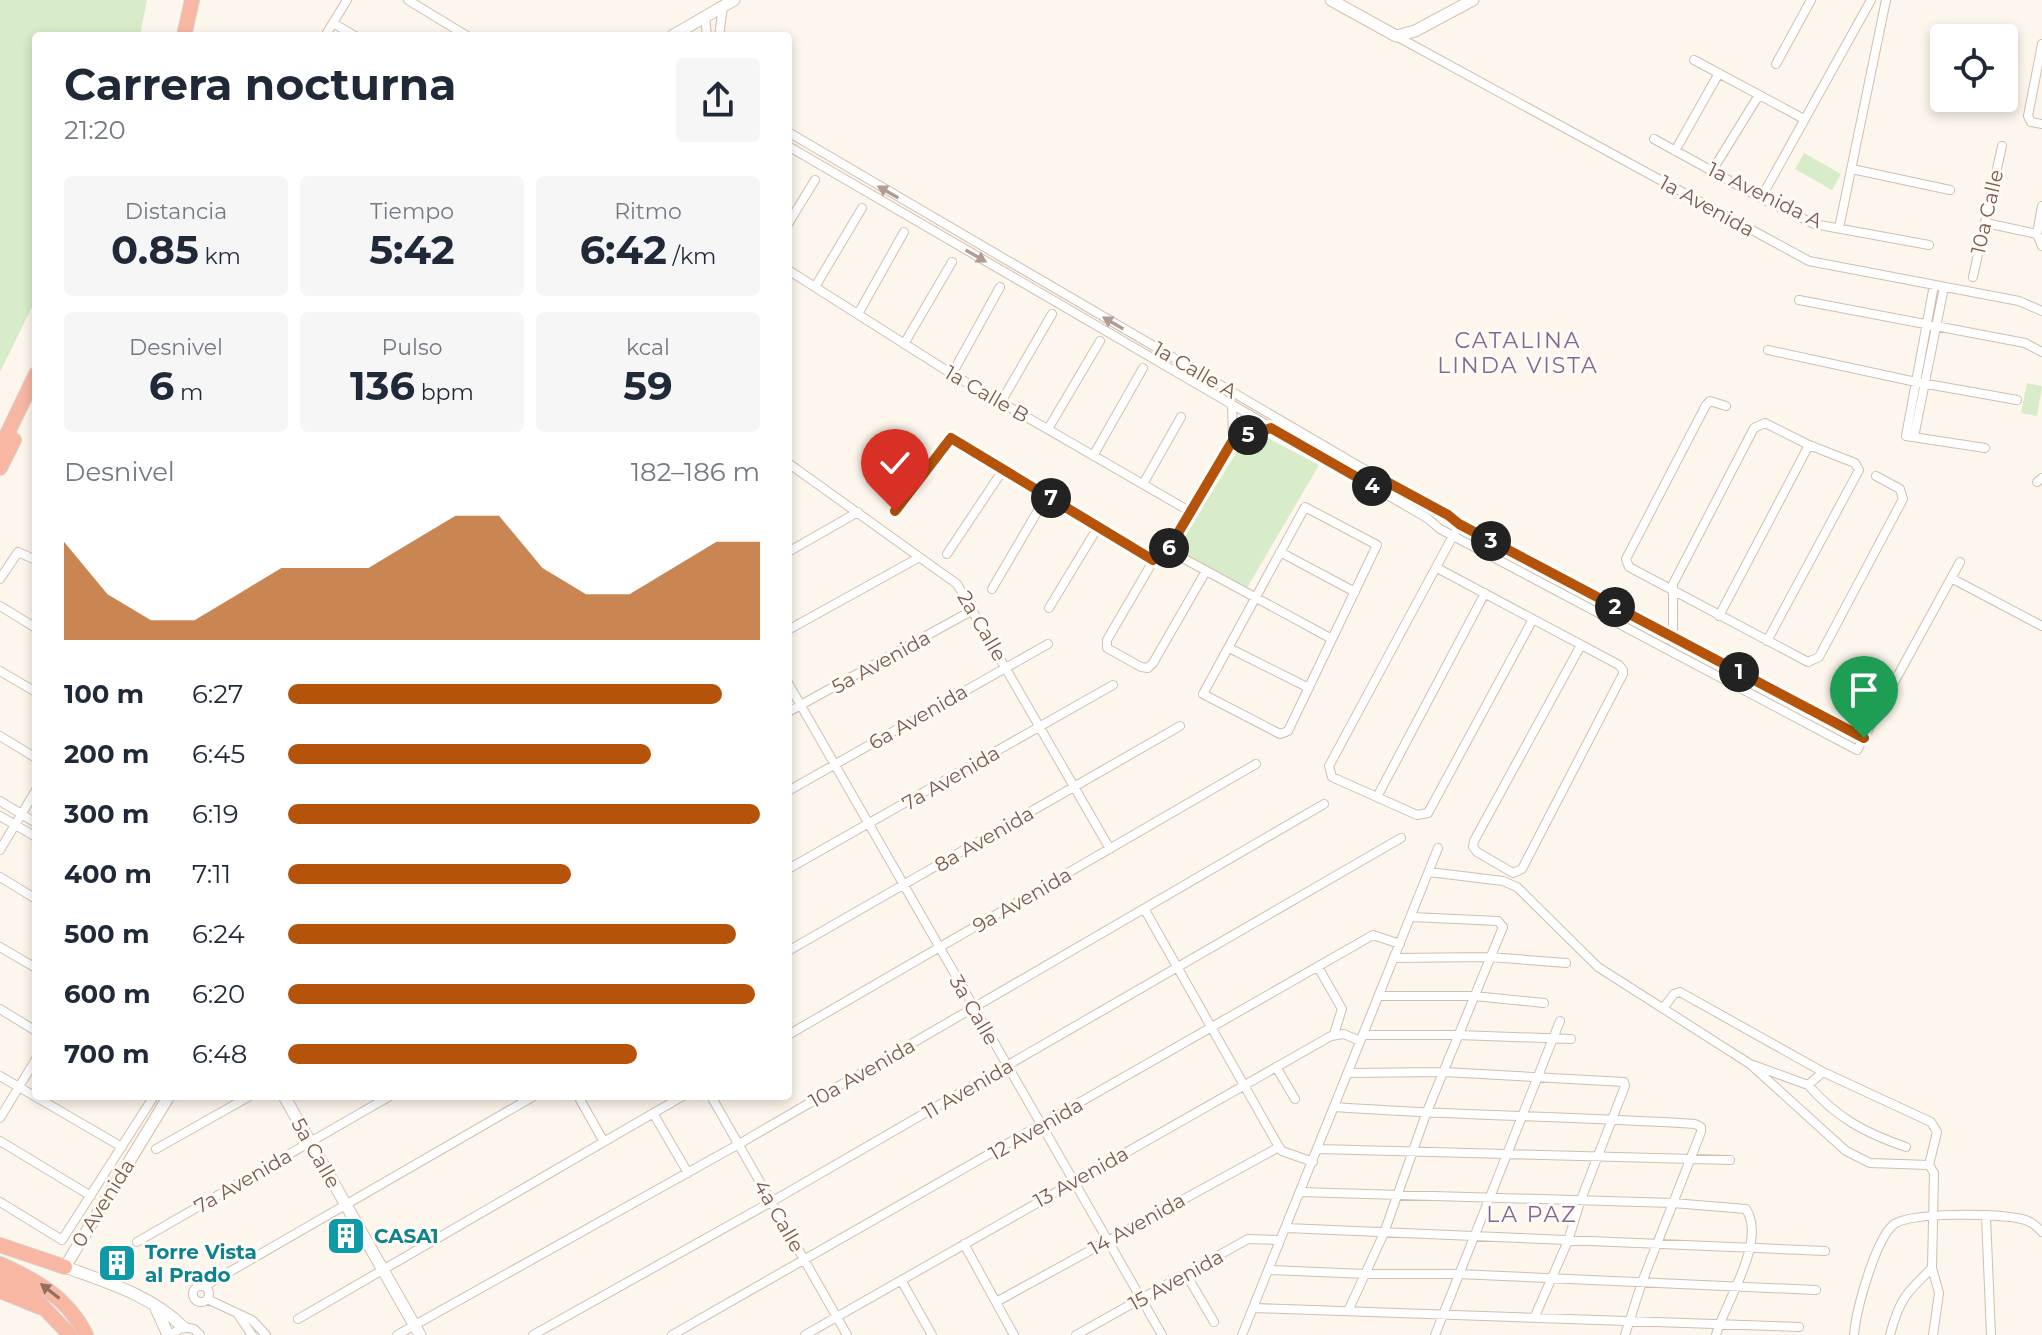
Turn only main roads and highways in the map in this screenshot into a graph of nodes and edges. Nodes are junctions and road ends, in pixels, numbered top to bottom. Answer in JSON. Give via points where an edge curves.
{"nodes":[{"id":1,"x":183,"y":0,"type":"edge"},
{"id":2,"x":192,"y":0,"type":"edge"},
{"id":3,"x":176,"y":32,"type":"edge"},
{"id":4,"x":185,"y":32,"type":"edge"},
{"id":5,"x":32,"y":382,"type":"edge"},
{"id":6,"x":32,"y":403,"type":"edge"},
{"id":7,"x":0,"y":449,"type":"edge"},
{"id":8,"x":0,"y":468,"type":"edge"},
{"id":9,"x":0,"y":1245,"type":"edge"},
{"id":10,"x":0,"y":1264,"type":"edge"},
{"id":11,"x":65,"y":1267,"type":"road end"},
{"id":12,"x":0,"y":1275,"type":"edge"},
{"id":13,"x":0,"y":1291,"type":"edge"},
{"id":14,"x":0,"y":1299,"type":"edge"},
{"id":15,"x":44,"y":1308,"type":"junction"},
{"id":16,"x":70,"y":1335,"type":"edge"},
{"id":17,"x":86,"y":1335,"type":"edge"}],
"edges":[{"from":1,"to":3,"type":"highway"},
{"from":2,"to":4,"type":"highway"},
{"from":5,"to":7,"type":"highway"},
{"from":6,"to":8,"type":"highway"},
{"from":9,"to":11,"type":"highway"},
{"from":17,"to":10,"type":"highway","one_way":true,"via":[[59,1298]]},
{"from":12,"to":15,"type":"highway","via":[[27,1290]]},
{"from":13,"to":15,"type":"highway"},
{"from":14,"to":15,"type":"highway"},
{"from":15,"to":16,"type":"highway"}]}
